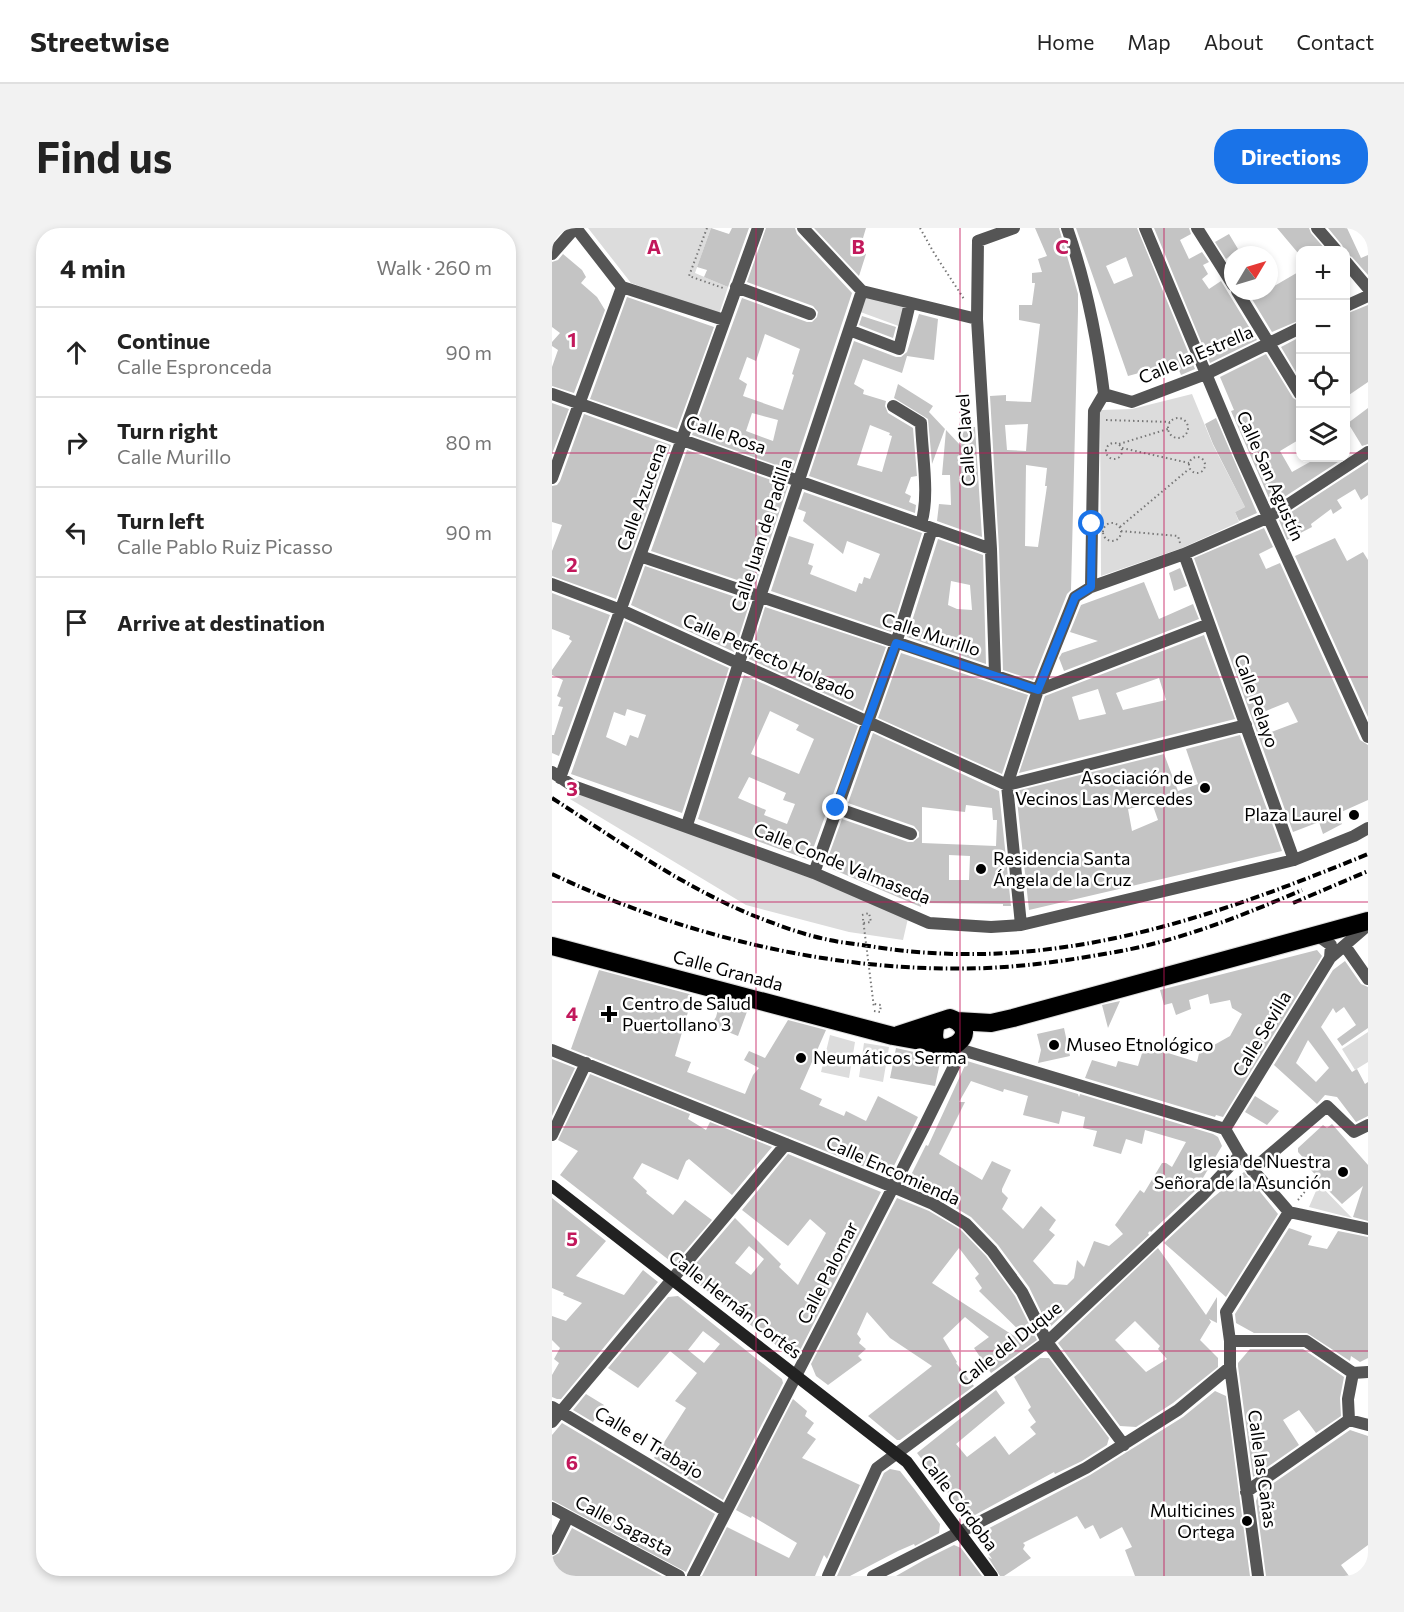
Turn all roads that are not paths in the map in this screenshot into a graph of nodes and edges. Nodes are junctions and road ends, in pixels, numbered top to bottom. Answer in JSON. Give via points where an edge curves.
{"nodes":[{"id":1,"x":575,"y":228,"type":"edge"},
{"id":2,"x":758,"y":228,"type":"edge"},
{"id":3,"x":803,"y":228,"type":"edge"},
{"id":4,"x":1014,"y":228,"type":"edge"},
{"id":5,"x":1067,"y":228,"type":"edge"},
{"id":6,"x":1145,"y":228,"type":"edge"},
{"id":7,"x":1197,"y":228,"type":"edge"},
{"id":8,"x":1317,"y":228,"type":"edge"},
{"id":9,"x":1333,"y":246,"type":"edge"},
{"id":10,"x":552,"y":254,"type":"edge"},
{"id":11,"x":1350,"y":267,"type":"edge"},
{"id":12,"x":1224,"y":271,"type":"edge"},
{"id":13,"x":622,"y":286,"type":"junction"},
{"id":14,"x":1368,"y":288,"type":"edge"},
{"id":15,"x":735,"y":290,"type":"junction"},
{"id":16,"x":862,"y":291,"type":"junction"},
{"id":17,"x":1368,"y":296,"type":"edge"},
{"id":18,"x":1243,"y":300,"type":"edge"},
{"id":19,"x":910,"y":303,"type":"junction"},
{"id":20,"x":1350,"y":304,"type":"edge"},
{"id":21,"x":810,"y":314,"type":"dead end"},
{"id":22,"x":724,"y":320,"type":"junction"},
{"id":23,"x":976,"y":320,"type":"junction"},
{"id":24,"x":849,"y":330,"type":"junction"},
{"id":25,"x":1296,"y":330,"type":"edge"},
{"id":26,"x":1269,"y":343,"type":"junction"},
{"id":27,"x":1206,"y":374,"type":"junction"},
{"id":28,"x":1296,"y":387,"type":"edge"},
{"id":29,"x":552,"y":394,"type":"edge"},
{"id":30,"x":1104,"y":394,"type":"junction"},
{"id":31,"x":579,"y":404,"type":"junction"},
{"id":32,"x":893,"y":406,"type":"dead end"},
{"id":33,"x":683,"y":439,"type":"junction"},
{"id":34,"x":1368,"y":452,"type":"edge"},
{"id":35,"x":1350,"y":459,"type":"edge"},
{"id":36,"x":1343,"y":462,"type":"edge"},
{"id":37,"x":552,"y":478,"type":"edge"},
{"id":38,"x":799,"y":479,"type":"junction"},
{"id":39,"x":1269,"y":517,"type":"junction"},
{"id":40,"x":927,"y":527,"type":"junction"},
{"id":41,"x":991,"y":549,"type":"junction"},
{"id":42,"x":1184,"y":554,"type":"junction"},
{"id":43,"x":640,"y":556,"type":"junction"},
{"id":44,"x":552,"y":584,"type":"edge"},
{"id":45,"x":1091,"y":587,"type":"junction"},
{"id":46,"x":760,"y":597,"type":"junction"},
{"id":47,"x":621,"y":610,"type":"junction"},
{"id":48,"x":1209,"y":624,"type":"junction"},
{"id":49,"x":896,"y":643,"type":"junction"},
{"id":50,"x":740,"y":663,"type":"junction"},
{"id":51,"x":995,"y":674,"type":"junction"},
{"id":52,"x":1038,"y":690,"type":"junction"},
{"id":53,"x":868,"y":722,"type":"junction"},
{"id":54,"x":1246,"y":725,"type":"junction"},
{"id":55,"x":1368,"y":737,"type":"edge"},
{"id":56,"x":556,"y":775,"type":"edge"},
{"id":57,"x":1006,"y":785,"type":"junction"},
{"id":58,"x":836,"y":808,"type":"junction"},
{"id":59,"x":687,"y":825,"type":"junction"},
{"id":60,"x":1368,"y":828,"type":"edge"},
{"id":61,"x":911,"y":834,"type":"dead end"},
{"id":62,"x":1294,"y":860,"type":"junction"},
{"id":63,"x":814,"y":873,"type":"junction"},
{"id":64,"x":1368,"y":923,"type":"edge"},
{"id":65,"x":1021,"y":926,"type":"junction"},
{"id":66,"x":1317,"y":935,"type":"junction"},
{"id":67,"x":552,"y":946,"type":"edge"},
{"id":68,"x":1345,"y":946,"type":"junction"},
{"id":69,"x":1329,"y":958,"type":"junction"},
{"id":70,"x":1368,"y":979,"type":"edge"},
{"id":71,"x":936,"y":1024,"type":"junction"},
{"id":72,"x":893,"y":1036,"type":"junction"},
{"id":73,"x":960,"y":1039,"type":"junction"},
{"id":74,"x":937,"y":1044,"type":"junction"},
{"id":75,"x":552,"y":1050,"type":"edge"},
{"id":76,"x":586,"y":1064,"type":"junction"},
{"id":77,"x":1368,"y":1125,"type":"edge"},
{"id":78,"x":1225,"y":1129,"type":"junction"},
{"id":79,"x":552,"y":1135,"type":"edge"},
{"id":80,"x":786,"y":1144,"type":"junction"},
{"id":81,"x":1240,"y":1155,"type":"junction"},
{"id":82,"x":1252,"y":1170,"type":"junction"},
{"id":83,"x":552,"y":1186,"type":"edge"},
{"id":84,"x":893,"y":1187,"type":"junction"},
{"id":85,"x":1289,"y":1212,"type":"junction"},
{"id":86,"x":1366,"y":1229,"type":"edge"},
{"id":87,"x":672,"y":1280,"type":"junction"},
{"id":88,"x":1230,"y":1341,"type":"junction"},
{"id":89,"x":1047,"y":1342,"type":"junction"},
{"id":90,"x":1230,"y":1367,"type":"junction"},
{"id":91,"x":1368,"y":1372,"type":"edge"},
{"id":92,"x":1353,"y":1373,"type":"junction"},
{"id":93,"x":796,"y":1375,"type":"junction"},
{"id":94,"x":557,"y":1409,"type":"edge"},
{"id":95,"x":1349,"y":1420,"type":"junction"},
{"id":96,"x":552,"y":1422,"type":"edge"},
{"id":97,"x":1368,"y":1425,"type":"edge"},
{"id":98,"x":1124,"y":1445,"type":"junction"},
{"id":99,"x":896,"y":1453,"type":"junction"},
{"id":100,"x":1246,"y":1492,"type":"junction"},
{"id":101,"x":552,"y":1508,"type":"edge"},
{"id":102,"x":726,"y":1510,"type":"junction"},
{"id":103,"x":568,"y":1517,"type":"junction"},
{"id":104,"x":961,"y":1532,"type":"junction"},
{"id":105,"x":552,"y":1549,"type":"edge"},
{"id":106,"x":679,"y":1576,"type":"edge"},
{"id":107,"x":693,"y":1576,"type":"edge"},
{"id":108,"x":828,"y":1576,"type":"edge"},
{"id":109,"x":873,"y":1576,"type":"edge"},
{"id":110,"x":992,"y":1576,"type":"edge"},
{"id":111,"x":1258,"y":1576,"type":"edge"}],
"edges":[{"from":1,"to":10,"type":"street"},
{"from":1,"to":13,"type":"street"},
{"from":2,"to":15,"type":"street","name":"Calle Azucena"},
{"from":3,"to":16,"type":"street"},
{"from":4,"to":23,"type":"street","name":"Calle Clavel","via":[[978,242]]},
{"from":5,"to":30,"type":"street","via":[[1082,271]]},
{"from":6,"to":27,"type":"street","name":"Calle San Agustín"},
{"from":7,"to":12,"type":"street"},
{"from":8,"to":9,"type":"street"},
{"from":11,"to":14,"type":"street"},
{"from":13,"to":22,"type":"street"},
{"from":13,"to":31,"type":"street"},
{"from":15,"to":21,"type":"street"},
{"from":15,"to":22,"type":"street","name":"Calle Azucena"},
{"from":16,"to":19,"type":"street"},
{"from":16,"to":24,"type":"street","name":"Calle Juan de Padilla"},
{"from":17,"to":20,"type":"street"},
{"from":18,"to":26,"type":"street"},
{"from":19,"to":23,"type":"street"},
{"from":19,"to":24,"type":"street","via":[[899,349]]},
{"from":22,"to":33,"type":"street","name":"Calle Azucena"},
{"from":23,"to":41,"type":"street","name":"Calle Clavel"},
{"from":24,"to":38,"type":"street","name":"Calle Juan de Padilla"},
{"from":25,"to":26,"type":"street","name":"Calle la Estrella"},
{"from":26,"to":27,"type":"street","name":"Calle la Estrella"},
{"from":26,"to":28,"type":"street"},
{"from":27,"to":30,"type":"street","name":"Calle la Estrella","via":[[1132,402]]},
{"from":27,"to":39,"type":"street","name":"Calle San Agustín"},
{"from":29,"to":31,"type":"street","name":"Calle Rosa"},
{"from":30,"to":45,"type":"street","via":[[1094,411]]},
{"from":31,"to":33,"type":"street","name":"Calle Rosa"},
{"from":31,"to":37,"type":"street"},
{"from":32,"to":40,"type":"street","via":[[921,423]]},
{"from":33,"to":38,"type":"street","name":"Calle Rosa"},
{"from":33,"to":43,"type":"street","name":"Calle Azucena"},
{"from":34,"to":35,"type":"street"},
{"from":36,"to":39,"type":"street"},
{"from":38,"to":40,"type":"street","name":"Calle Rosa"},
{"from":38,"to":46,"type":"street","name":"Calle Juan de Padilla"},
{"from":39,"to":42,"type":"street"},
{"from":39,"to":55,"type":"street","name":"Calle San Agustín"},
{"from":40,"to":41,"type":"street","name":"Calle Rosa"},
{"from":40,"to":49,"type":"street"},
{"from":41,"to":51,"type":"street","name":"Calle Clavel"},
{"from":42,"to":45,"type":"street"},
{"from":42,"to":48,"type":"street","name":"Calle Pelayo"},
{"from":43,"to":46,"type":"street","name":"Calle Murillo"},
{"from":43,"to":47,"type":"street","name":"Calle Azucena"},
{"from":44,"to":47,"type":"street","name":"Calle Perfecto Holgado"},
{"from":45,"to":52,"type":"street","via":[[1075,597]]},
{"from":46,"to":49,"type":"street","name":"Calle Murillo"},
{"from":46,"to":50,"type":"street","name":"Calle Juan de Padilla"},
{"from":47,"to":50,"type":"street","name":"Calle Perfecto Holgado"},
{"from":47,"to":56,"type":"street","name":"Calle Azucena"},
{"from":48,"to":52,"type":"street"},
{"from":48,"to":54,"type":"street","name":"Calle Pelayo"},
{"from":49,"to":51,"type":"street","name":"Calle Murillo"},
{"from":49,"to":53,"type":"street"},
{"from":50,"to":53,"type":"street","name":"Calle Perfecto Holgado"},
{"from":50,"to":59,"type":"street","name":"Calle Juan de Padilla"},
{"from":51,"to":52,"type":"street","name":"Calle Murillo"},
{"from":52,"to":57,"type":"street"},
{"from":53,"to":57,"type":"street","name":"Calle Perfecto Holgado"},
{"from":53,"to":58,"type":"street"},
{"from":54,"to":57,"type":"street"},
{"from":54,"to":62,"type":"street","name":"Calle Pelayo"},
{"from":56,"to":59,"type":"street","name":"Calle Conde Valmaseda","via":[[573,786]]},
{"from":57,"to":65,"type":"street"},
{"from":58,"to":61,"type":"street"},
{"from":58,"to":63,"type":"street"},
{"from":59,"to":63,"type":"street","name":"Calle Conde Valmaseda"},
{"from":60,"to":62,"type":"street","name":"Calle Conde Valmaseda"},
{"from":62,"to":65,"type":"street","name":"Calle Conde Valmaseda"},
{"from":63,"to":65,"type":"street","name":"Calle Conde Valmaseda","via":[[929,923]]},
{"from":64,"to":66,"type":"highway"},
{"from":64,"to":68,"type":"street"},
{"from":66,"to":69,"type":"street","via":[[1331,945]]},
{"from":66,"to":73,"type":"highway","via":[[991,1023]]},
{"from":67,"to":72,"type":"highway","name":"Calle Granada"},
{"from":68,"to":69,"type":"street","name":"Calle Sevilla"},
{"from":68,"to":70,"type":"street"},
{"from":69,"to":78,"type":"street","name":"Calle Sevilla"},
{"from":71,"to":72,"type":"highway"},
{"from":71,"to":73,"type":"highway","via":[[950,1018]]},
{"from":71,"to":74,"type":"highway","via":[[933,1034]]},
{"from":72,"to":74,"type":"highway","name":"Calle Granada"},
{"from":73,"to":74,"type":"highway","via":[[950,1048]]},
{"from":73,"to":78,"type":"street"},
{"from":73,"to":84,"type":"street","name":"Calle Palomar"},
{"from":75,"to":76,"type":"street","name":"Calle Encomienda"},
{"from":76,"to":79,"type":"street"},
{"from":76,"to":80,"type":"street","name":"Calle Encomienda"},
{"from":77,"to":82,"type":"street","via":[[1354,1132],[1327,1106]]},
{"from":78,"to":81,"type":"street"},
{"from":80,"to":84,"type":"street","name":"Calle Encomienda"},
{"from":80,"to":87,"type":"street"},
{"from":81,"to":82,"type":"street"},
{"from":81,"to":89,"type":"street","name":"Calle del Duque","via":[[1202,1196]]},
{"from":82,"to":85,"type":"street"},
{"from":83,"to":87,"type":"main road","name":"Calle Hernán Cortés"},
{"from":84,"to":89,"type":"street","name":"Calle Encomienda","via":[[966,1224],[1022,1292]]},
{"from":84,"to":93,"type":"street","name":"Calle Palomar"},
{"from":85,"to":86,"type":"street"},
{"from":85,"to":88,"type":"street","name":"Calle las Cañas","via":[[1226,1312]]},
{"from":87,"to":93,"type":"main road","name":"Calle Hernán Cortés"},
{"from":87,"to":94,"type":"street"},
{"from":88,"to":90,"type":"street","name":"Calle las Cañas"},
{"from":88,"to":92,"type":"street","via":[[1306,1341]]},
{"from":89,"to":98,"type":"street","name":"Calle Encomienda"},
{"from":89,"to":99,"type":"street","name":"Calle del Duque"},
{"from":90,"to":98,"type":"street","via":[[1178,1410]]},
{"from":90,"to":100,"type":"street","name":"Calle las Cañas"},
{"from":91,"to":92,"type":"street"},
{"from":92,"to":95,"type":"street"},
{"from":93,"to":99,"type":"main road","name":"Calle Hernán Cortés"},
{"from":93,"to":102,"type":"street","name":"Calle Palomar"},
{"from":94,"to":96,"type":"street"},
{"from":94,"to":102,"type":"street","name":"Calle el Trabajo"},
{"from":95,"to":97,"type":"street"},
{"from":95,"to":100,"type":"street"},
{"from":98,"to":104,"type":"street"},
{"from":99,"to":104,"type":"main road","name":"Calle Córdoba"},
{"from":99,"to":108,"type":"street","name":"Calle del Duque","via":[[877,1468]]},
{"from":100,"to":111,"type":"street","name":"Calle las Cañas"},
{"from":101,"to":103,"type":"street","name":"Calle Sagasta"},
{"from":102,"to":107,"type":"street","name":"Calle Palomar"},
{"from":103,"to":105,"type":"street"},
{"from":103,"to":106,"type":"street","name":"Calle Sagasta"},
{"from":104,"to":109,"type":"street"},
{"from":104,"to":110,"type":"main road","name":"Calle Córdoba"}]}
